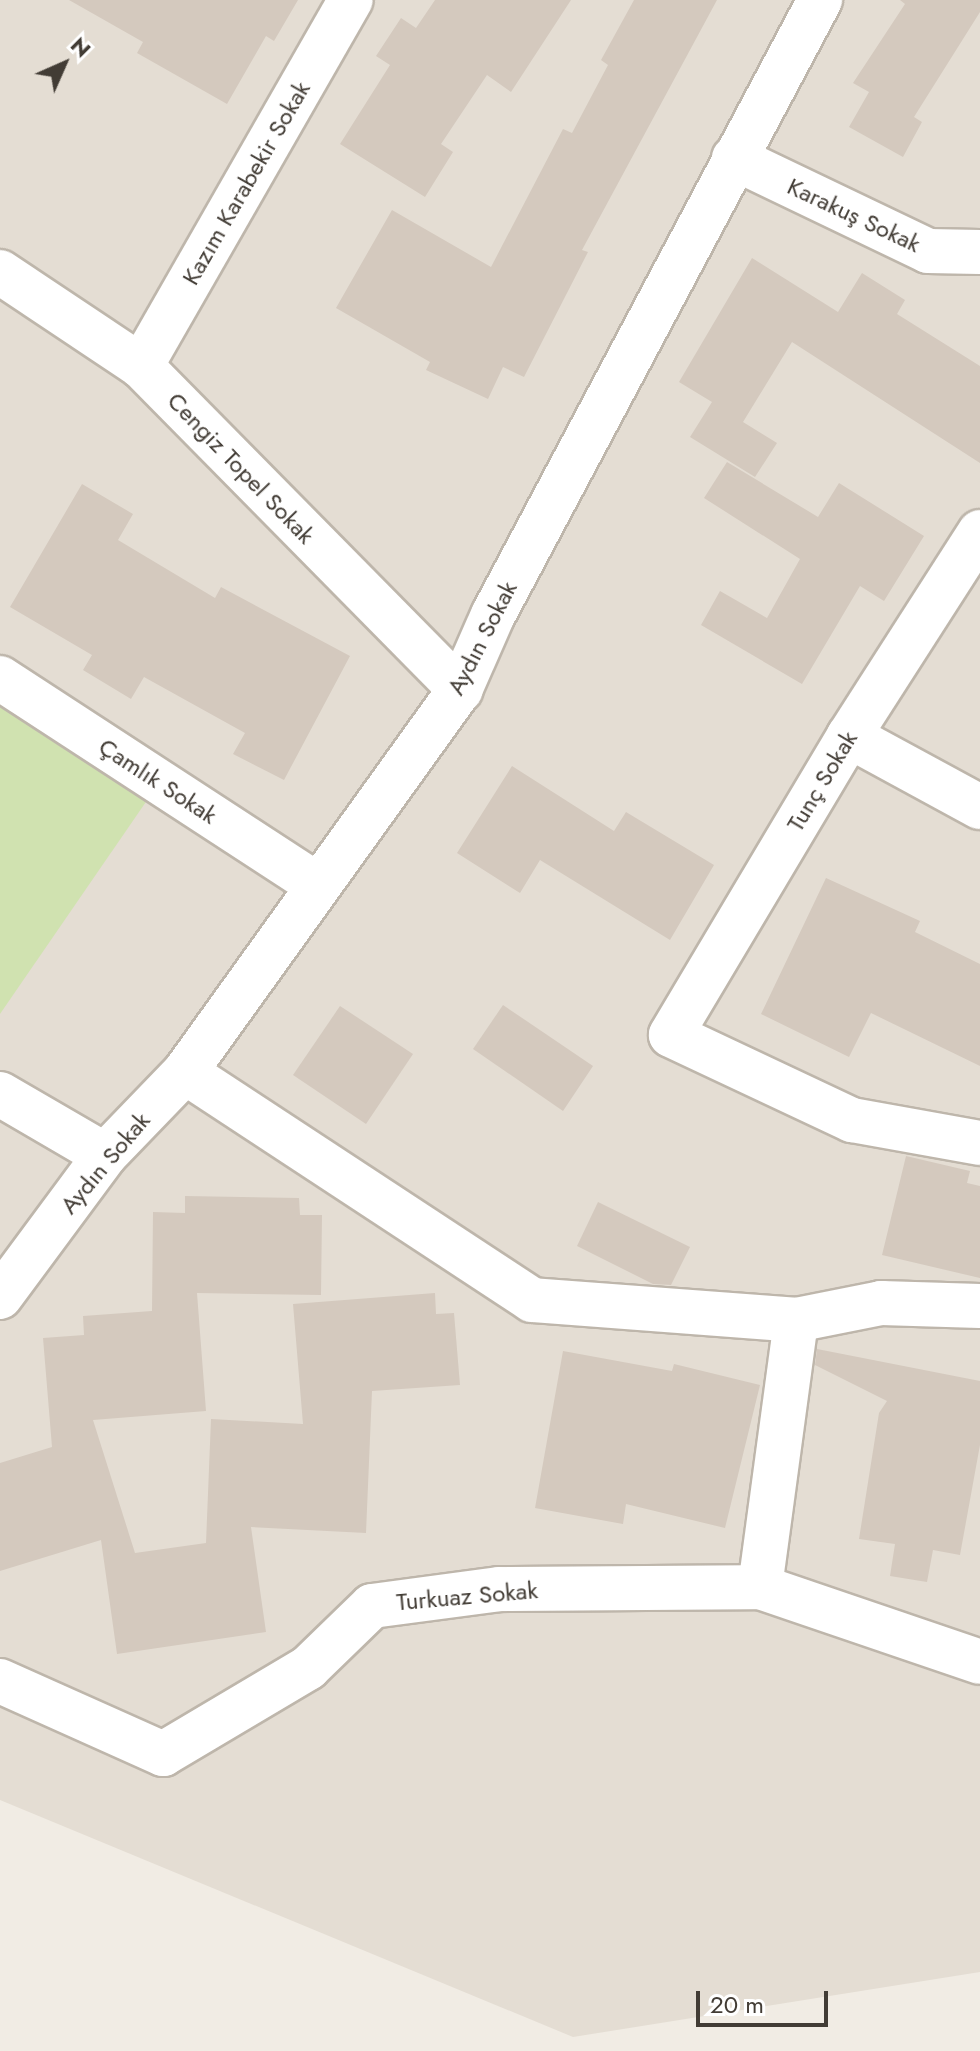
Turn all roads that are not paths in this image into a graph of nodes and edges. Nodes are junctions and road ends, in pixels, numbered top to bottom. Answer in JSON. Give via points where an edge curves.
{"nodes":[{"id":1,"x":351,"y":0,"type":"edge"},
{"id":2,"x":820,"y":0,"type":"edge"},
{"id":3,"x":734,"y":158,"type":"junction"},
{"id":4,"x":980,"y":252,"type":"edge"},
{"id":5,"x":0,"y":272,"type":"edge"},
{"id":6,"x":141,"y":366,"type":"junction"},
{"id":7,"x":980,"y":532,"type":"edge"},
{"id":8,"x":0,"y":678,"type":"edge"},
{"id":9,"x":460,"y":690,"type":"junction"},
{"id":10,"x":849,"y":736,"type":"junction"},
{"id":11,"x":980,"y":807,"type":"edge"},
{"id":12,"x":316,"y":884,"type":"junction"},
{"id":13,"x":185,"y":1072,"type":"junction"},
{"id":14,"x":0,"y":1094,"type":"edge"},
{"id":15,"x":980,"y":1143,"type":"edge"},
{"id":16,"x":105,"y":1155,"type":"junction"},
{"id":17,"x":0,"y":1297,"type":"edge"},
{"id":18,"x":980,"y":1306,"type":"edge"},
{"id":19,"x":796,"y":1320,"type":"junction"},
{"id":20,"x":760,"y":1587,"type":"junction"},
{"id":21,"x":980,"y":1662,"type":"edge"},
{"id":22,"x":0,"y":1681,"type":"edge"}],
"edges":[{"from":1,"to":6,"type":"street","name":"Kazım Karabekir Sokak"},
{"from":2,"to":3,"type":"street","name":"Aydın Sokak"},
{"from":3,"to":4,"type":"street","name":"Karakuş Sokak","via":[[928,251]]},
{"from":3,"to":9,"type":"street","name":"Aydın Sokak","via":[[493,615]]},
{"from":5,"to":6,"type":"street","name":"Cengiz Topel Sokak"},
{"from":6,"to":9,"type":"street","name":"Cengiz Topel Sokak"},
{"from":7,"to":10,"type":"street","name":"Tunç Sokak"},
{"from":8,"to":12,"type":"street","name":"Çamlık Sokak"},
{"from":9,"to":12,"type":"street","name":"Aydın Sokak"},
{"from":10,"to":11,"type":"street"},
{"from":10,"to":15,"type":"street","name":"Tunç Sokak","via":[[671,1035],[852,1120]]},
{"from":12,"to":13,"type":"street","name":"Aydın Sokak"},
{"from":13,"to":16,"type":"street","name":"Aydın Sokak"},
{"from":13,"to":19,"type":"street","via":[[532,1300]]},
{"from":14,"to":16,"type":"street"},
{"from":16,"to":17,"type":"street","name":"Aydın Sokak"},
{"from":18,"to":19,"type":"street","via":[[881,1303]]},
{"from":19,"to":20,"type":"street"},
{"from":20,"to":21,"type":"street","name":"Turkuaz Sokak"},
{"from":20,"to":22,"type":"street","name":"Turkuaz Sokak","via":[[499,1589],[372,1606],[308,1668],[163,1754]]}]}
